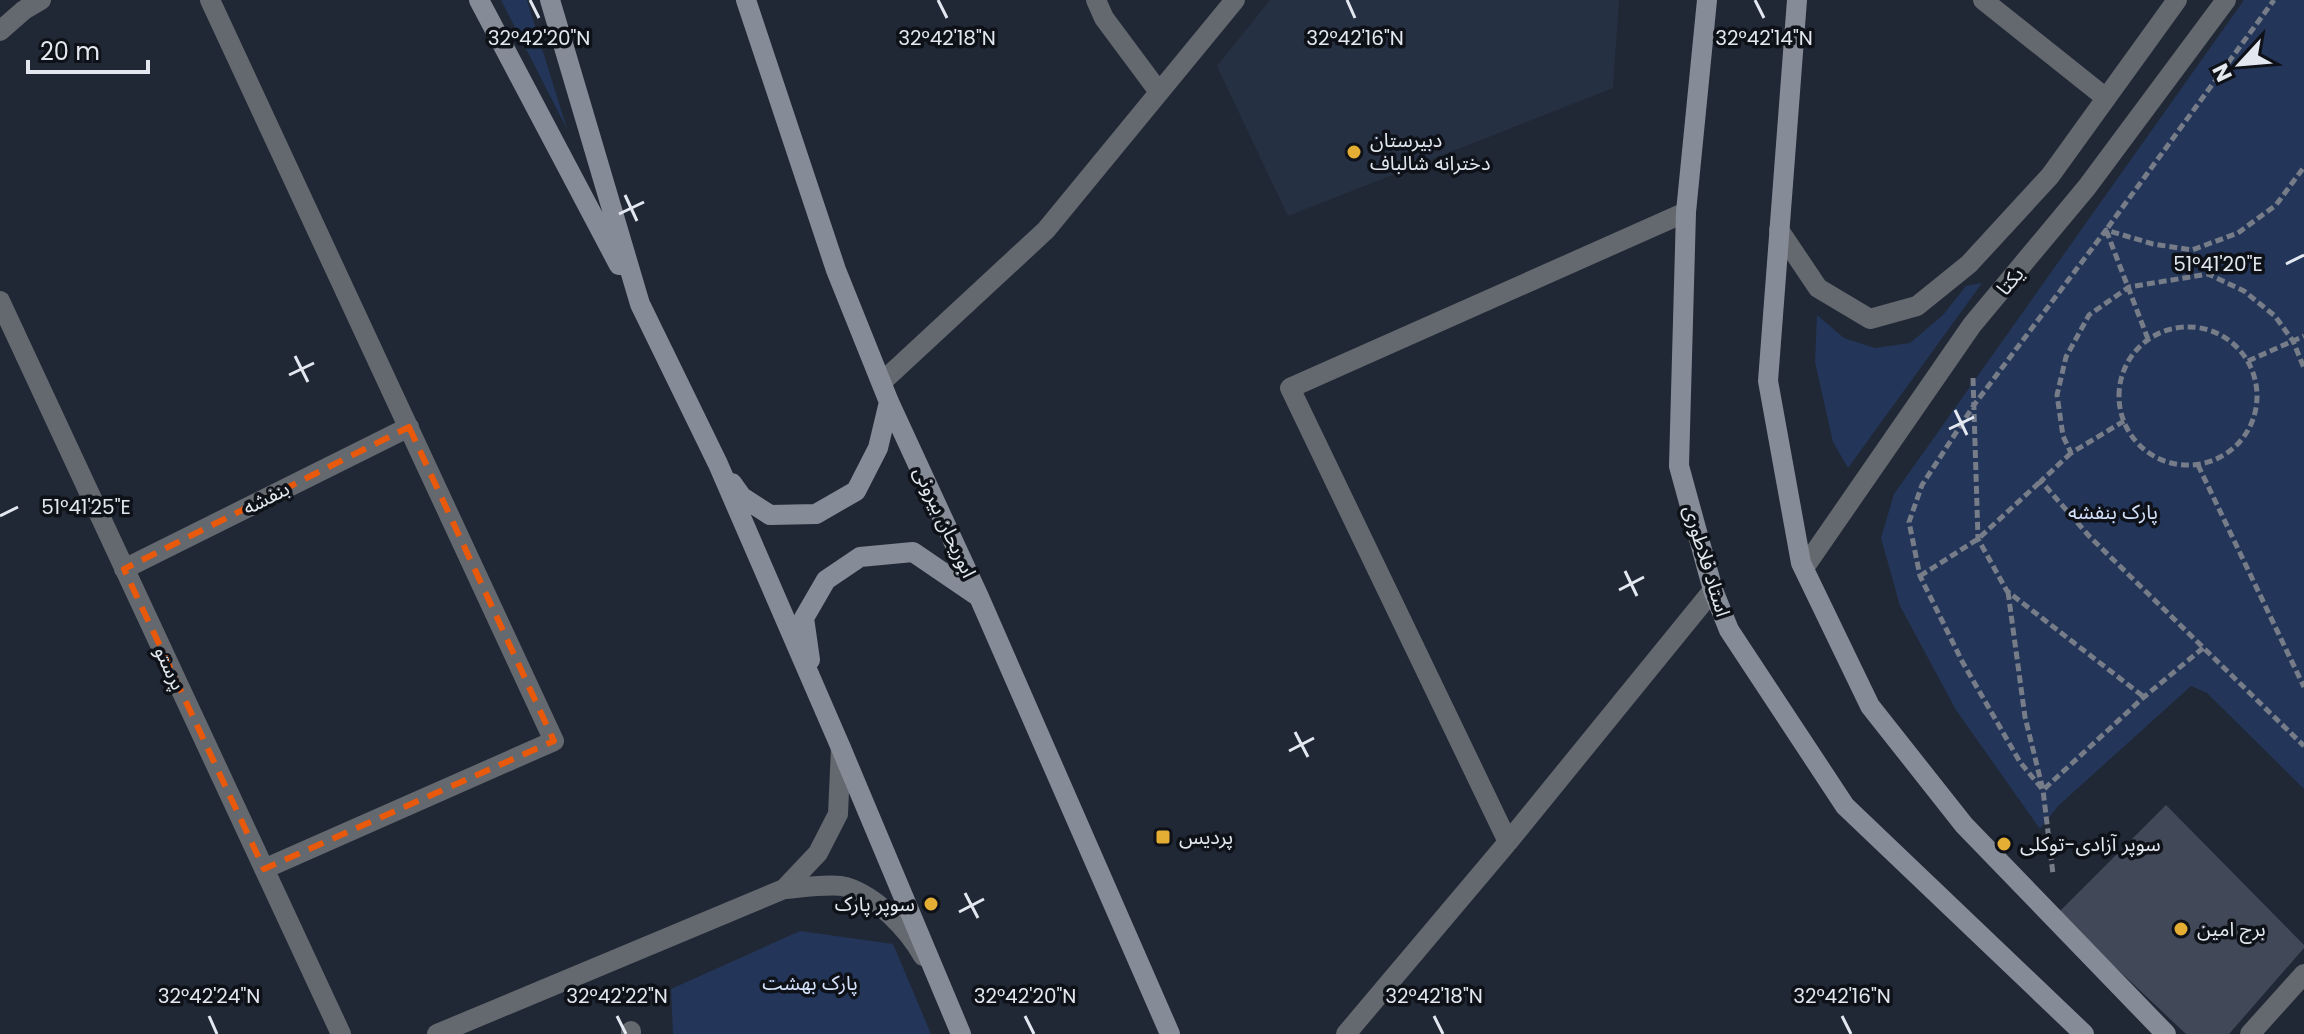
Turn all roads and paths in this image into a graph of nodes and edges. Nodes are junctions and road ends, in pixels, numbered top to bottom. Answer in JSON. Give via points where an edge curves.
{"nodes":[{"id":1,"x":41,"y":0,"type":"edge"},
{"id":2,"x":210,"y":0,"type":"edge"},
{"id":3,"x":479,"y":0,"type":"edge"},
{"id":4,"x":550,"y":0,"type":"edge"},
{"id":5,"x":746,"y":0,"type":"edge"},
{"id":6,"x":1096,"y":0,"type":"edge"},
{"id":7,"x":1235,"y":0,"type":"edge"},
{"id":8,"x":1707,"y":0,"type":"edge"},
{"id":9,"x":1797,"y":0,"type":"edge"},
{"id":10,"x":1983,"y":0,"type":"edge"},
{"id":11,"x":2177,"y":0,"type":"edge"},
{"id":12,"x":2226,"y":0,"type":"edge"},
{"id":13,"x":2274,"y":0,"type":"edge"},
{"id":14,"x":0,"y":31,"type":"edge"},
{"id":15,"x":1159,"y":92,"type":"junction"},
{"id":16,"x":2106,"y":98,"type":"junction"},
{"id":17,"x":2058,"y":165,"type":"junction"},
{"id":18,"x":2304,"y":167,"type":"edge"},
{"id":19,"x":2087,"y":187,"type":"junction"},
{"id":20,"x":1686,"y":212,"type":"junction"},
{"id":21,"x":1779,"y":230,"type":"junction"},
{"id":22,"x":2106,"y":230,"type":"junction"},
{"id":23,"x":2129,"y":287,"type":"junction"},
{"id":24,"x":0,"y":301,"type":"edge"},
{"id":25,"x":640,"y":304,"type":"junction"},
{"id":26,"x":1972,"y":325,"type":"junction"},
{"id":27,"x":2304,"y":336,"type":"edge"},
{"id":28,"x":2148,"y":339,"type":"junction"},
{"id":29,"x":2293,"y":341,"type":"junction"},
{"id":30,"x":2248,"y":361,"type":"junction"},
{"id":31,"x":2304,"y":368,"type":"edge"},
{"id":32,"x":882,"y":382,"type":"junction"},
{"id":33,"x":889,"y":402,"type":"junction"},
{"id":34,"x":1974,"y":405,"type":"junction"},
{"id":35,"x":2124,"y":421,"type":"junction"},
{"id":36,"x":409,"y":427,"type":"junction"},
{"id":37,"x":2071,"y":453,"type":"junction"},
{"id":38,"x":718,"y":464,"type":"junction"},
{"id":39,"x":2198,"y":465,"type":"junction"},
{"id":40,"x":2041,"y":481,"type":"junction"},
{"id":41,"x":1978,"y":539,"type":"junction"},
{"id":42,"x":1804,"y":568,"type":"junction"},
{"id":43,"x":124,"y":569,"type":"junction"},
{"id":44,"x":1920,"y":576,"type":"junction"},
{"id":45,"x":1713,"y":590,"type":"junction"},
{"id":46,"x":2007,"y":591,"type":"junction"},
{"id":47,"x":979,"y":597,"type":"junction"},
{"id":48,"x":2203,"y":648,"type":"junction"},
{"id":49,"x":2301,"y":672,"type":"edge"},
{"id":50,"x":814,"y":686,"type":"junction"},
{"id":51,"x":2304,"y":687,"type":"edge"},
{"id":52,"x":2144,"y":697,"type":"junction"},
{"id":53,"x":2304,"y":746,"type":"edge"},
{"id":54,"x":841,"y":748,"type":"junction"},
{"id":55,"x":2043,"y":790,"type":"junction"},
{"id":56,"x":1508,"y":842,"type":"junction"},
{"id":57,"x":264,"y":869,"type":"junction"},
{"id":58,"x":784,"y":889,"type":"junction"},
{"id":59,"x":2059,"y":923,"type":"junction"},
{"id":60,"x":2304,"y":974,"type":"edge"},
{"id":61,"x":942,"y":990,"type":"junction"},
{"id":62,"x":341,"y":1034,"type":"edge"},
{"id":63,"x":437,"y":1034,"type":"edge"},
{"id":64,"x":961,"y":1034,"type":"edge"},
{"id":65,"x":1170,"y":1034,"type":"edge"},
{"id":66,"x":1346,"y":1034,"type":"edge"},
{"id":67,"x":2084,"y":1034,"type":"edge"},
{"id":68,"x":2166,"y":1034,"type":"edge"},
{"id":69,"x":2250,"y":1034,"type":"edge"}],
"edges":[{"from":1,"to":14,"type":"street"},
{"from":2,"to":36,"type":"street"},
{"from":3,"to":25,"type":"main road"},
{"from":4,"to":25,"type":"main road"},
{"from":5,"to":32,"type":"main road","name":"ابوریحان بیرونی","via":[[836,270]]},
{"from":6,"to":15,"type":"street"},
{"from":7,"to":15,"type":"street"},
{"from":8,"to":20,"type":"main road","name":"استاد فلاطوری"},
{"from":9,"to":21,"type":"main road"},
{"from":10,"to":16,"type":"street"},
{"from":11,"to":16,"type":"street","name":"یکتا"},
{"from":12,"to":19,"type":"street","name":"یکتا"},
{"from":13,"to":22,"type":"path"},
{"from":15,"to":32,"type":"street","via":[[1046,230]]},
{"from":16,"to":17,"type":"street","name":"یکتا"},
{"from":17,"to":19,"type":"street"},
{"from":17,"to":21,"type":"street","name":"یکتا","via":[[1969,264],[1917,306],[1870,319],[1818,288]]},
{"from":18,"to":22,"type":"path","via":[[2276,205],[2238,233],[2192,250]]},
{"from":19,"to":26,"type":"street","name":"یکتا"},
{"from":20,"to":45,"type":"main road","name":"استاد فلاطوری","via":[[1679,466]]},
{"from":20,"to":56,"type":"street","via":[[1290,388]]},
{"from":21,"to":42,"type":"main road","via":[[1768,381]]},
{"from":22,"to":23,"type":"path"},
{"from":22,"to":34,"type":"path"},
{"from":23,"to":28,"type":"path"},
{"from":23,"to":29,"type":"path","via":[[2208,274],[2244,291],[2275,316]]},
{"from":23,"to":37,"type":"path","via":[[2089,315],[2066,357],[2057,395]]},
{"from":24,"to":43,"type":"street","name":"پرستو"},
{"from":25,"to":38,"type":"main road"},
{"from":26,"to":34,"type":"path"},
{"from":26,"to":42,"type":"street","name":"یکتا"},
{"from":27,"to":29,"type":"path"},
{"from":28,"to":30,"type":"path","via":[[2169,329],[2215,332]]},
{"from":28,"to":35,"type":"path","via":[[2122,376],[2119,399]]},
{"from":29,"to":30,"type":"path"},
{"from":29,"to":31,"type":"path"},
{"from":30,"to":39,"type":"path","via":[[2257,405],[2251,427],[2219,458]]},
{"from":32,"to":33,"type":"main road","name":"ابوریحان بیرونی"},
{"from":33,"to":38,"type":"main road","via":[[878,448],[856,491],[816,514],[770,515],[742,497]]},
{"from":33,"to":47,"type":"main road","name":"ابوریحان بیرونی"},
{"from":34,"to":41,"type":"path"},
{"from":34,"to":44,"type":"path","via":[[1922,485],[1909,522]]},
{"from":35,"to":37,"type":"path"},
{"from":35,"to":39,"type":"path","via":[[2154,456]]},
{"from":36,"to":43,"type":"street","name":"بنفشه"},
{"from":36,"to":57,"type":"street","via":[[554,741]]},
{"from":37,"to":40,"type":"path"},
{"from":38,"to":50,"type":"main road"},
{"from":39,"to":49,"type":"path"},
{"from":40,"to":41,"type":"path"},
{"from":40,"to":48,"type":"path"},
{"from":41,"to":44,"type":"path"},
{"from":41,"to":46,"type":"path"},
{"from":42,"to":59,"type":"main road","via":[[1870,706],[1964,825]]},
{"from":43,"to":57,"type":"street","name":"پرستو"},
{"from":44,"to":55,"type":"path","via":[[1970,676],[2020,762]]},
{"from":45,"to":56,"type":"street"},
{"from":45,"to":67,"type":"main road","name":"استاد فلاطوری","via":[[1729,630],[1845,806]]},
{"from":46,"to":52,"type":"path"},
{"from":46,"to":55,"type":"path","via":[[2025,717]]},
{"from":47,"to":50,"type":"main road","via":[[913,552],[860,557],[826,580],[804,618]]},
{"from":47,"to":65,"type":"main road","name":"ابوریحان بیرونی"},
{"from":48,"to":52,"type":"path"},
{"from":48,"to":53,"type":"path"},
{"from":49,"to":51,"type":"path"},
{"from":50,"to":54,"type":"main road"},
{"from":52,"to":55,"type":"path"},
{"from":54,"to":58,"type":"street","via":[[838,814],[818,853]]},
{"from":54,"to":61,"type":"main road"},
{"from":55,"to":59,"type":"path"},
{"from":56,"to":66,"type":"street"},
{"from":57,"to":62,"type":"street","name":"پرستو"},
{"from":58,"to":61,"type":"street","via":[[844,886],[879,905],[915,941]]},
{"from":58,"to":63,"type":"street"},
{"from":59,"to":68,"type":"main road"},
{"from":60,"to":69,"type":"street"},
{"from":61,"to":64,"type":"main road"}]}
